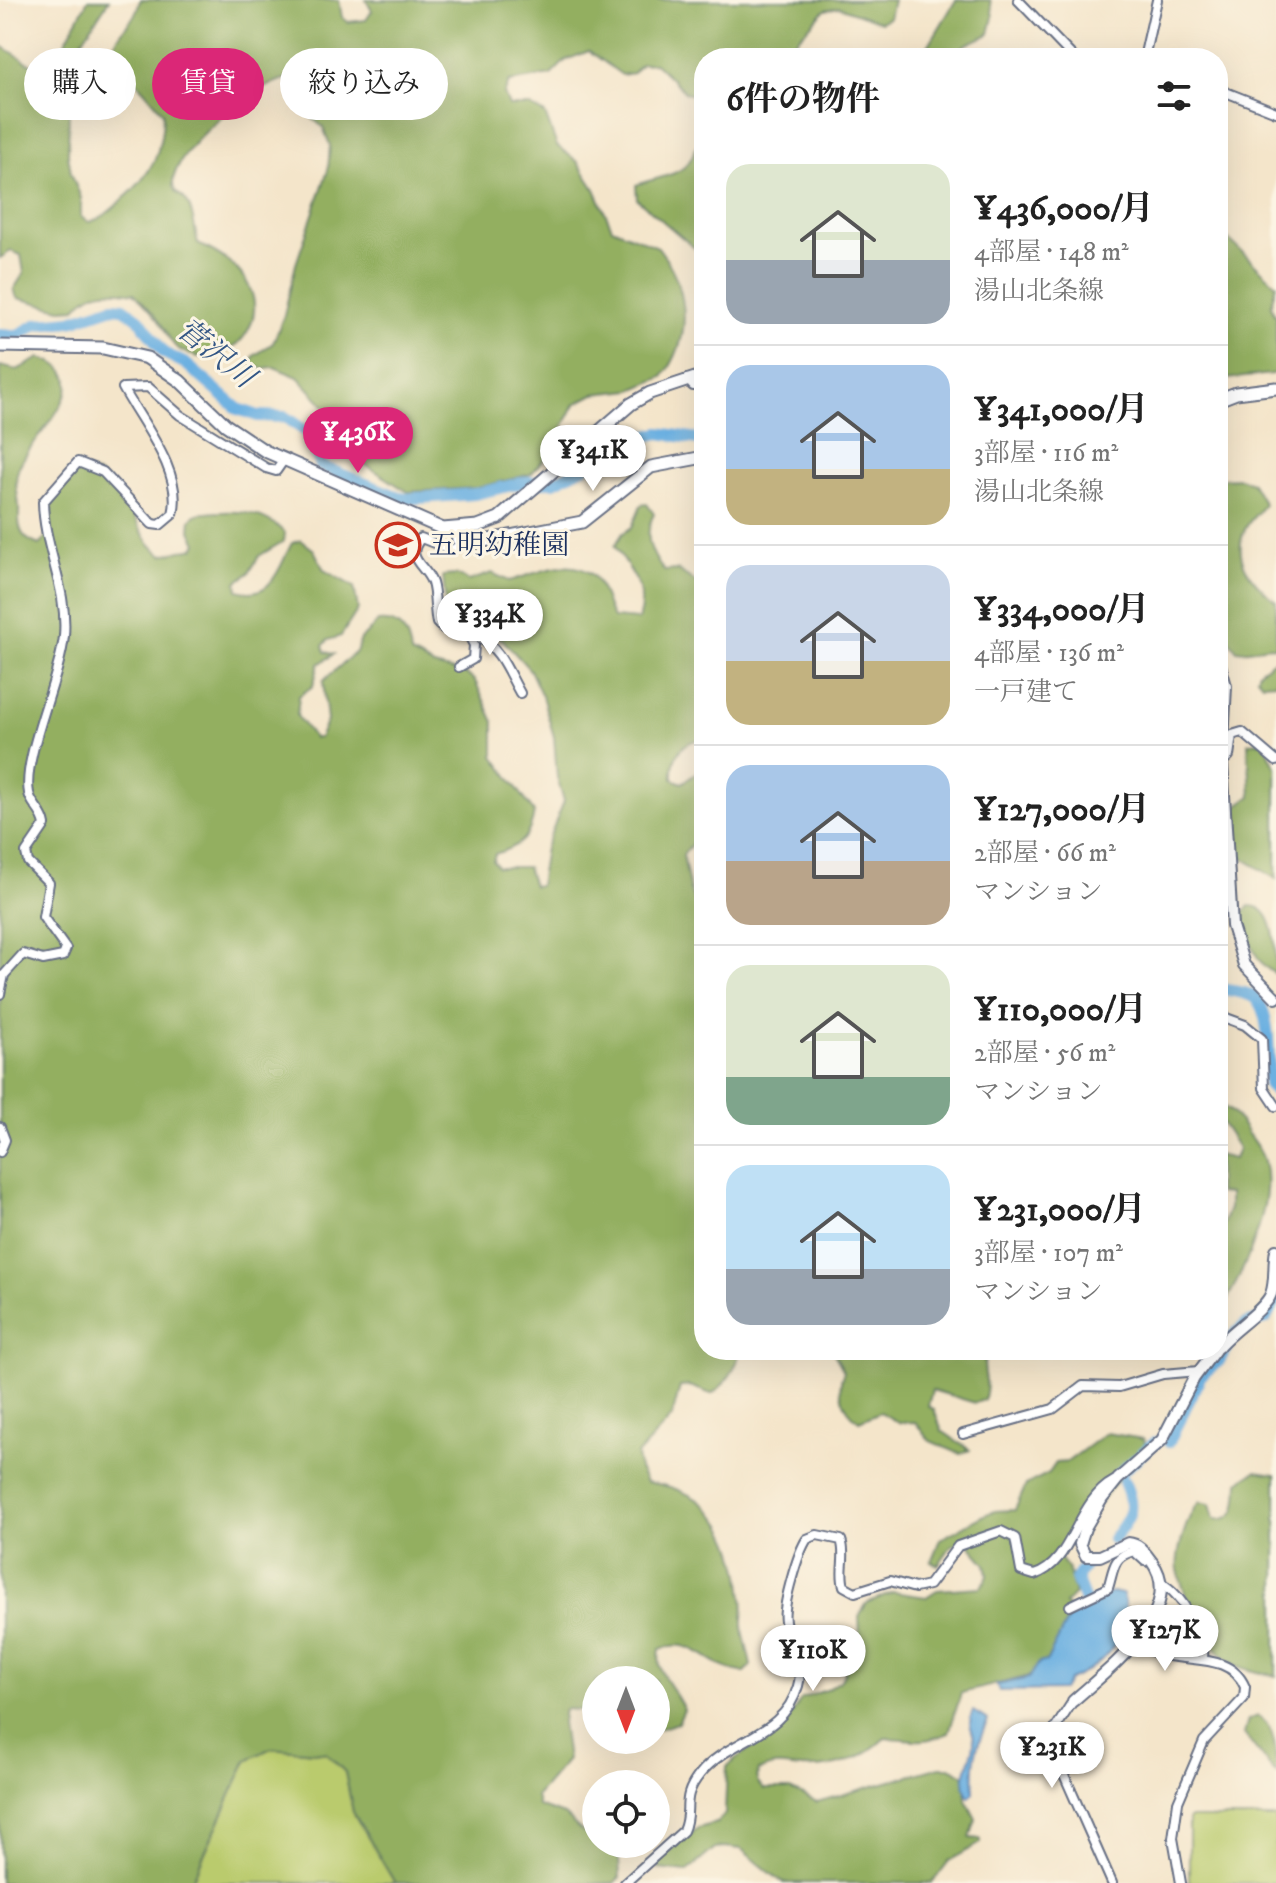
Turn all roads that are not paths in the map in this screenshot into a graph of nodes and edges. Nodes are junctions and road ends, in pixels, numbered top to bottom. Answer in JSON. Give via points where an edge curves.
{"nodes":[{"id":1,"x":1018,"y":0,"type":"edge"},
{"id":2,"x":1157,"y":0,"type":"edge"},
{"id":3,"x":1064,"y":48,"type":"edge"},
{"id":4,"x":1146,"y":48,"type":"edge"},
{"id":5,"x":1228,"y":93,"type":"edge"},
{"id":6,"x":1276,"y":112,"type":"edge"},
{"id":7,"x":0,"y":346,"type":"edge"},
{"id":8,"x":694,"y":377,"type":"edge"},
{"id":9,"x":687,"y":379,"type":"junction"},
{"id":10,"x":694,"y":386,"type":"edge"},
{"id":11,"x":1276,"y":388,"type":"edge"},
{"id":12,"x":1228,"y":396,"type":"edge"},
{"id":13,"x":694,"y":459,"type":"edge"},
{"id":14,"x":283,"y":461,"type":"junction"},
{"id":15,"x":456,"y":530,"type":"junction"},
{"id":16,"x":462,"y":544,"type":"junction"},
{"id":17,"x":467,"y":634,"type":"junction"},
{"id":18,"x":459,"y":667,"type":"dead end"},
{"id":19,"x":520,"y":693,"type":"dead end"},
{"id":20,"x":1228,"y":757,"type":"edge"},
{"id":21,"x":1276,"y":761,"type":"edge"},
{"id":22,"x":1228,"y":864,"type":"edge"},
{"id":23,"x":0,"y":994,"type":"edge"},
{"id":24,"x":1276,"y":998,"type":"edge"},
{"id":25,"x":1228,"y":1019,"type":"edge"},
{"id":26,"x":1272,"y":1095,"type":"edge"},
{"id":27,"x":1276,"y":1106,"type":"edge"},
{"id":28,"x":0,"y":1127,"type":"edge"},
{"id":29,"x":0,"y":1152,"type":"edge"},
{"id":30,"x":1276,"y":1250,"type":"edge"},
{"id":31,"x":1228,"y":1335,"type":"edge"},
{"id":32,"x":1208,"y":1360,"type":"edge"},
{"id":33,"x":1199,"y":1371,"type":"junction"},
{"id":34,"x":963,"y":1434,"type":"dead end"},
{"id":35,"x":1118,"y":1479,"type":"junction"},
{"id":36,"x":1155,"y":1566,"type":"junction"},
{"id":37,"x":1161,"y":1583,"type":"junction"},
{"id":38,"x":1070,"y":1606,"type":"dead end"},
{"id":39,"x":1138,"y":1642,"type":"junction"},
{"id":40,"x":1203,"y":1658,"type":"junction"},
{"id":41,"x":1073,"y":1701,"type":"joint"},
{"id":42,"x":638,"y":1872,"type":"junction"},
{"id":43,"x":625,"y":1883,"type":"edge"},
{"id":44,"x":637,"y":1883,"type":"edge"},
{"id":45,"x":1112,"y":1883,"type":"edge"},
{"id":46,"x":1181,"y":1883,"type":"edge"}],
"edges":[{"from":1,"to":3,"type":"street"},
{"from":2,"to":4,"type":"street"},
{"from":5,"to":6,"type":"street"},
{"from":7,"to":14,"type":"main road","via":[[103,348],[147,358],[226,425]]},
{"from":8,"to":9,"type":"main road"},
{"from":9,"to":10,"type":"street"},
{"from":9,"to":15,"type":"main road","via":[[650,393],[613,416],[499,518]]},
{"from":11,"to":12,"type":"main road"},
{"from":13,"to":16,"type":"main road","via":[[651,467],[582,522]]},
{"from":14,"to":15,"type":"main road","via":[[419,520]]},
{"from":14,"to":23,"type":"street","via":[[276,471],[266,468],[180,415],[157,393],[135,385],[123,388],[175,489],[173,514],[160,525],[152,524],[103,472],[78,462],[43,502],[43,523],[65,600],[64,636],[30,767],[29,793],[45,825],[26,853],[49,883],[43,917],[66,949],[53,960],[23,954],[4,975]]},
{"from":15,"to":16,"type":"main road"},
{"from":16,"to":17,"type":"street","via":[[452,550],[421,538],[414,556],[432,581],[437,623]]},
{"from":17,"to":18,"type":"street","via":[[475,652]]},
{"from":17,"to":19,"type":"street","via":[[495,650]]},
{"from":20,"to":21,"type":"street","via":[[1232,735],[1242,732]]},
{"from":22,"to":24,"type":"street","via":[[1239,954],[1249,973]]},
{"from":25,"to":26,"type":"street","via":[[1262,1039],[1263,1081]]},
{"from":26,"to":27,"type":"street"},
{"from":28,"to":29,"type":"street","via":[[5,1140]]},
{"from":30,"to":31,"type":"street","via":[[1267,1302]]},
{"from":32,"to":33,"type":"street"},
{"from":33,"to":34,"type":"street","via":[[1163,1374],[1119,1387],[1083,1386],[1053,1409]]},
{"from":33,"to":35,"type":"street","via":[[1162,1440]]},
{"from":35,"to":36,"type":"street","via":[[1091,1514],[1081,1550],[1093,1557],[1135,1543]]},
{"from":35,"to":42,"type":"street","via":[[1092,1499],[1055,1562],[1034,1575],[1021,1571],[1015,1538],[1001,1531],[958,1546],[929,1585],[915,1588],[890,1581],[855,1592],[842,1580],[841,1540],[817,1535],[807,1539],[784,1618],[800,1666],[796,1694],[768,1730],[709,1764],[687,1792],[683,1831]]},
{"from":36,"to":37,"type":"street"},
{"from":36,"to":38,"type":"street","via":[[1134,1551],[1124,1554],[1112,1566],[1108,1588]]},
{"from":37,"to":39,"type":"street"},
{"from":37,"to":40,"type":"street","via":[[1175,1592],[1202,1641]]},
{"from":39,"to":40,"type":"street","via":[[1152,1654]]},
{"from":39,"to":41,"type":"street"},
{"from":40,"to":46,"type":"street","via":[[1232,1668],[1245,1687],[1244,1698],[1204,1741],[1178,1802],[1173,1838]]},
{"from":41,"to":45,"type":"street","via":[[1055,1729],[1054,1752]]},
{"from":42,"to":43,"type":"street"},
{"from":42,"to":44,"type":"street"}]}
